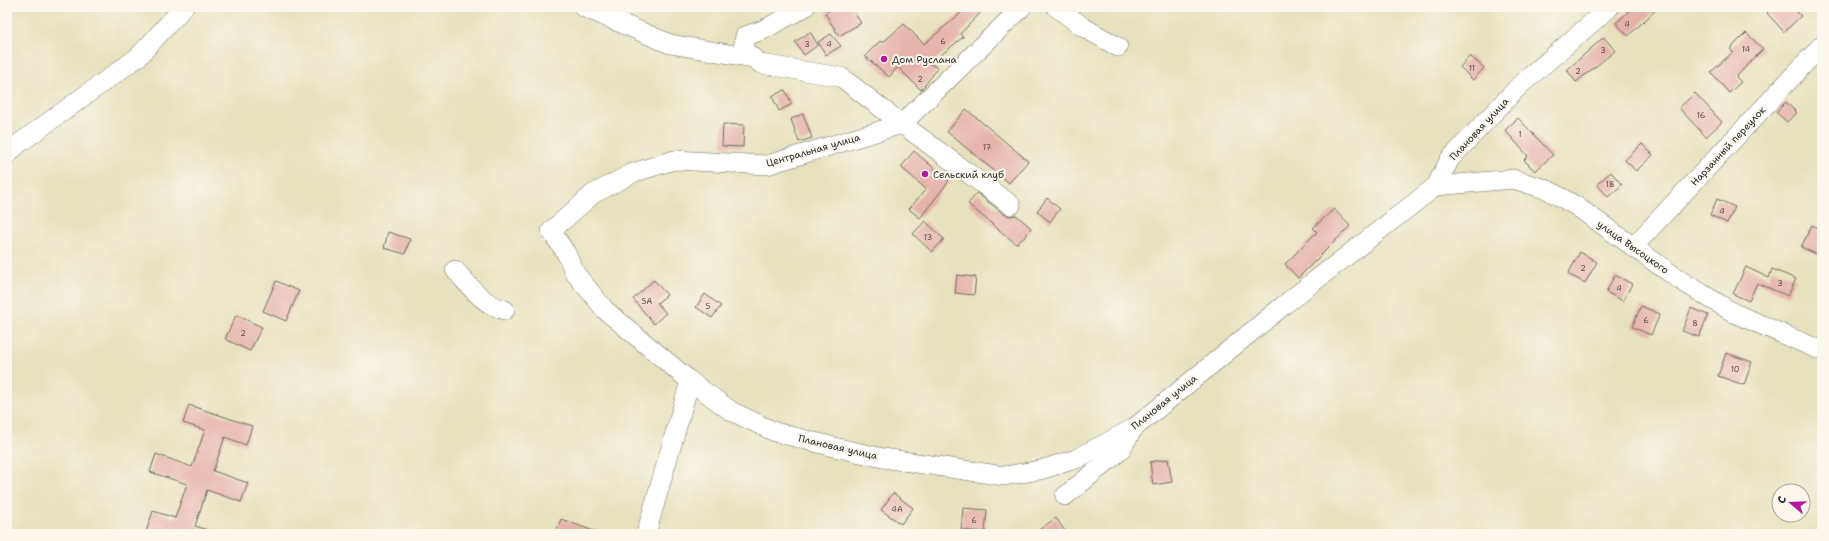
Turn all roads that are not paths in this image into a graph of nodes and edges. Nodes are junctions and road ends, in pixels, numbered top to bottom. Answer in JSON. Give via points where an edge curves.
{"nodes":[{"id":1,"x":184,"y":7,"type":"edge"},
{"id":2,"x":583,"y":7,"type":"edge"},
{"id":3,"x":805,"y":7,"type":"edge"},
{"id":4,"x":1022,"y":7,"type":"edge"},
{"id":5,"x":1056,"y":7,"type":"edge"},
{"id":6,"x":1610,"y":7,"type":"edge"},
{"id":7,"x":1822,"y":45,"type":"edge"},
{"id":8,"x":1118,"y":47,"type":"dead end"},
{"id":9,"x":752,"y":58,"type":"junction"},
{"id":10,"x":902,"y":124,"type":"junction"},
{"id":11,"x":7,"y":155,"type":"edge"},
{"id":12,"x":1436,"y":186,"type":"junction"},
{"id":13,"x":1011,"y":205,"type":"dead end"},
{"id":14,"x":552,"y":231,"type":"joint"},
{"id":15,"x":1633,"y":247,"type":"junction"},
{"id":16,"x":455,"y":270,"type":"dead end"},
{"id":17,"x":505,"y":310,"type":"dead end"},
{"id":18,"x":1822,"y":351,"type":"edge"},
{"id":19,"x":690,"y":381,"type":"junction"},
{"id":20,"x":1134,"y":428,"type":"junction"},
{"id":21,"x":1065,"y":496,"type":"dead end"},
{"id":22,"x":646,"y":534,"type":"edge"}],
"edges":[{"from":1,"to":11,"type":"street","via":[[138,57],[17,145]]},
{"from":2,"to":9,"type":"street","via":[[670,44]]},
{"from":3,"to":9,"type":"street","via":[[763,30],[745,36],[743,50]]},
{"from":4,"to":10,"type":"street","name":"Центральная улица"},
{"from":5,"to":8,"type":"street","via":[[1083,27]]},
{"from":6,"to":12,"type":"street","name":"Плановая улица","via":[[1518,86],[1450,159]]},
{"from":7,"to":15,"type":"street","name":"Нарзанный переулок"},
{"from":9,"to":10,"type":"street","via":[[761,64],[841,77]]},
{"from":10,"to":13,"type":"street"},
{"from":10,"to":14,"type":"street","name":"Центральная улица","via":[[767,165],[674,160],[667,162],[633,173],[593,194]]},
{"from":12,"to":15,"type":"street","name":"улица Высоцкого","via":[[1513,179],[1548,190],[1576,206]]},
{"from":12,"to":20,"type":"street","name":"Плановая улица","via":[[1284,305]]},
{"from":14,"to":19,"type":"street","name":"Плановая улица","via":[[575,273],[605,310]]},
{"from":15,"to":18,"type":"street","name":"улица Высоцкого","via":[[1734,313]]},
{"from":16,"to":17,"type":"street","via":[[486,303]]},
{"from":19,"to":20,"type":"street","name":"Плановая улица","via":[[731,411],[775,432],[883,458],[1004,476],[1076,460]]},
{"from":19,"to":22,"type":"street"},
{"from":20,"to":21,"type":"street","via":[[1120,451]]}]}
